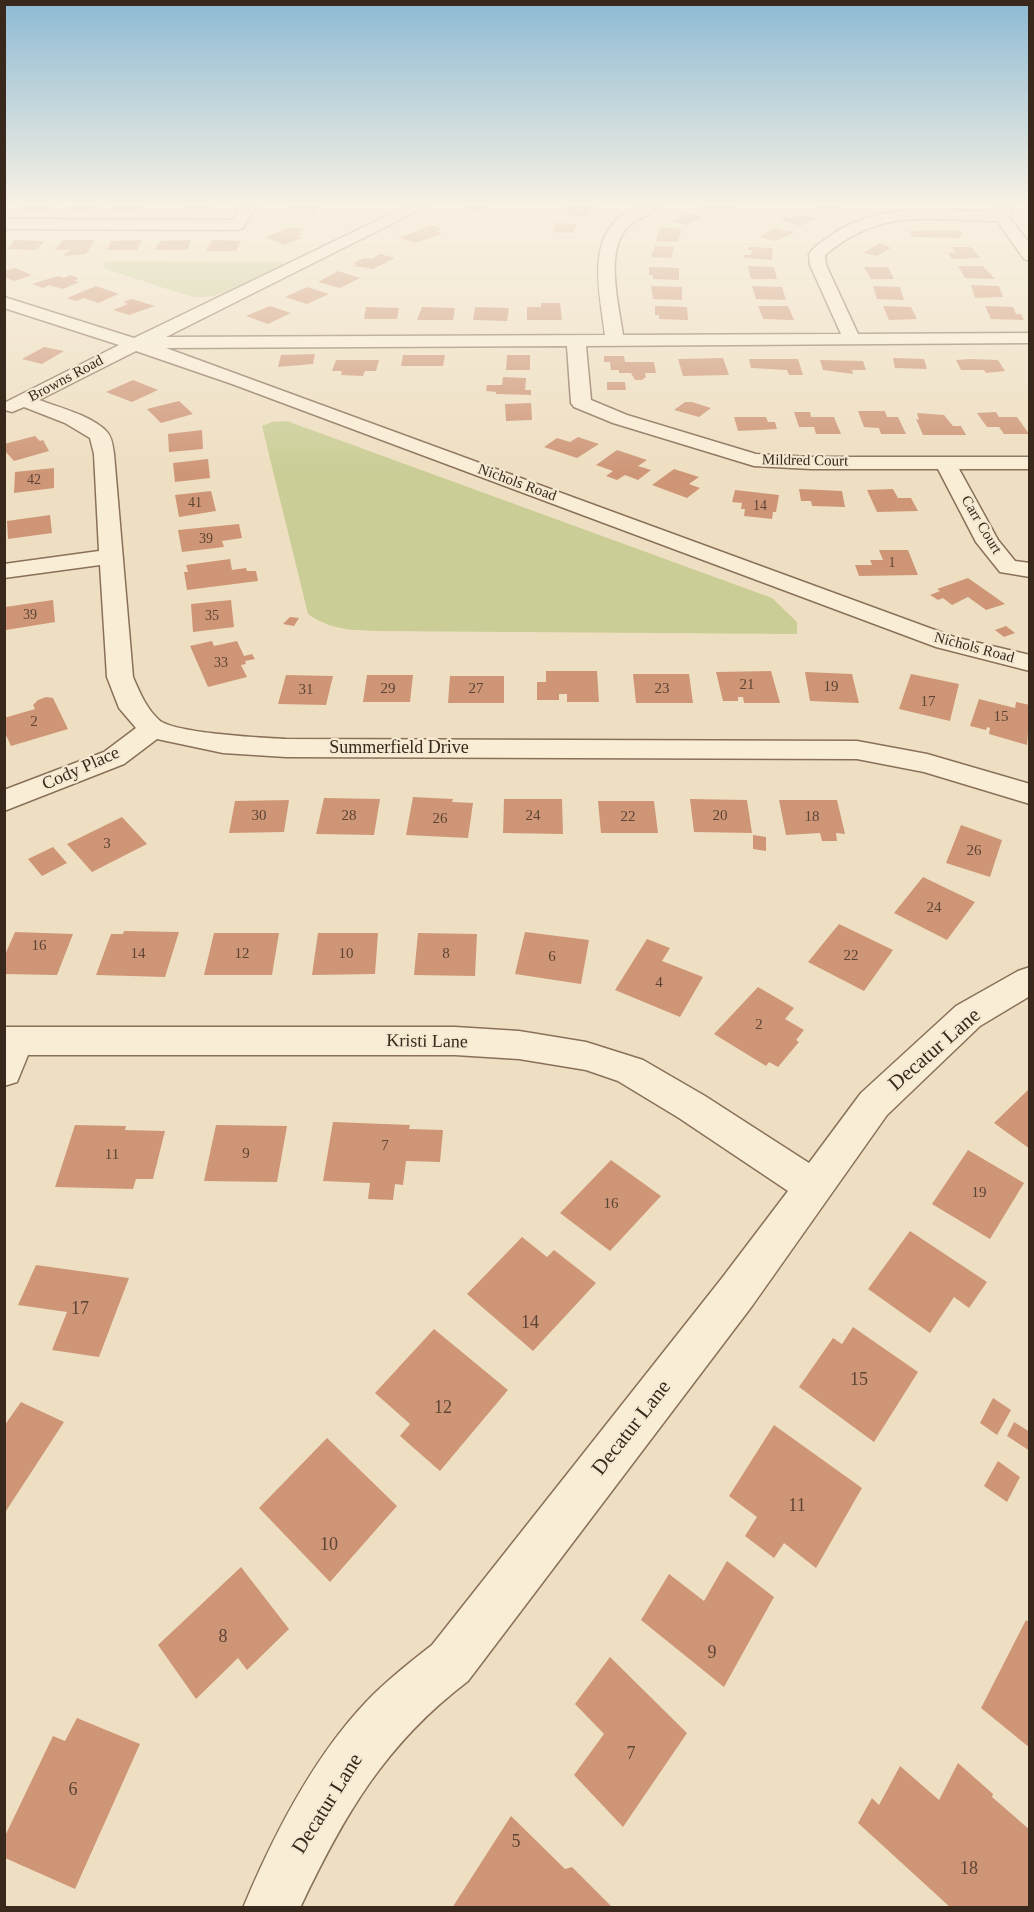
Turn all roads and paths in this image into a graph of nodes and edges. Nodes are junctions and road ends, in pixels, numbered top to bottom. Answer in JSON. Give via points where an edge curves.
{"nodes":[{"id":1,"x":240,"y":295,"type":"edge"},
{"id":2,"x":610,"y":295,"type":"edge"},
{"id":3,"x":832,"y":295,"type":"edge"},
{"id":4,"x":4,"y":302,"type":"edge"},
{"id":5,"x":27,"y":311,"type":"junction"},
{"id":6,"x":4,"y":314,"type":"edge"},
{"id":7,"x":1029,"y":338,"type":"edge"},
{"id":8,"x":615,"y":339,"type":"junction"},
{"id":9,"x":852,"y":339,"type":"junction"},
{"id":10,"x":576,"y":340,"type":"junction"},
{"id":11,"x":217,"y":342,"type":"junction"},
{"id":12,"x":135,"y":344,"type":"junction"},
{"id":13,"x":201,"y":367,"type":"junction"},
{"id":14,"x":15,"y":405,"type":"edge"},
{"id":15,"x":945,"y":463,"type":"junction"},
{"id":16,"x":1029,"y":463,"type":"edge"},
{"id":17,"x":111,"y":556,"type":"junction"},
{"id":18,"x":1029,"y":570,"type":"edge"},
{"id":19,"x":4,"y":571,"type":"edge"},
{"id":20,"x":1029,"y":663,"type":"edge"},
{"id":21,"x":152,"y":729,"type":"junction"},
{"id":22,"x":1029,"y":794,"type":"edge"},
{"id":23,"x":4,"y":801,"type":"edge"},
{"id":24,"x":1029,"y":980,"type":"edge"},
{"id":25,"x":8,"y":1051,"type":"edge"},
{"id":26,"x":813,"y":1186,"type":"junction"},
{"id":27,"x":271,"y":1908,"type":"edge"}],
"edges":[{"from":1,"to":12,"type":"street","name":"Browns Road"},
{"from":2,"to":8,"type":"street"},
{"from":3,"to":9,"type":"street"},
{"from":4,"to":5,"type":"street","name":"Nichols Road"},
{"from":5,"to":6,"type":"street"},
{"from":5,"to":12,"type":"street","name":"Nichols Road"},
{"from":7,"to":9,"type":"street"},
{"from":8,"to":9,"type":"street"},
{"from":8,"to":10,"type":"street"},
{"from":10,"to":11,"type":"street"},
{"from":10,"to":15,"type":"street","name":"Mildred Court","via":[[580,403],[620,419],[754,460]]},
{"from":11,"to":12,"type":"street"},
{"from":11,"to":13,"type":"street","via":[[198,357]]},
{"from":12,"to":13,"type":"street","name":"Nichols Road"},
{"from":12,"to":14,"type":"street","name":"Browns Road"},
{"from":13,"to":20,"type":"street","name":"Nichols Road","via":[[945,642]]},
{"from":14,"to":17,"type":"street","via":[[72,419],[99,435],[104,454]]},
{"from":15,"to":16,"type":"street","name":"Mildred Court"},
{"from":15,"to":18,"type":"street","name":"Carr Court","via":[[988,542],[1008,567]]},
{"from":17,"to":19,"type":"street"},
{"from":17,"to":21,"type":"street","via":[[120,677],[133,708]]},
{"from":21,"to":22,"type":"street","name":"Summerfield Drive","via":[[223,744],[286,747],[857,750],[927,763]]},
{"from":21,"to":23,"type":"street","name":"Cody Place","via":[[114,758]]},
{"from":24,"to":26,"type":"street","name":"Decatur Lane","via":[[968,1016],[874,1104]]},
{"from":25,"to":26,"type":"street","name":"Kristi Lane","via":[[455,1041],[519,1045],[586,1056],[630,1070]]},
{"from":26,"to":27,"type":"street","name":"Decatur Lane","via":[[737,1292],[450,1663],[417,1688],[365,1744],[298,1849]]}]}
